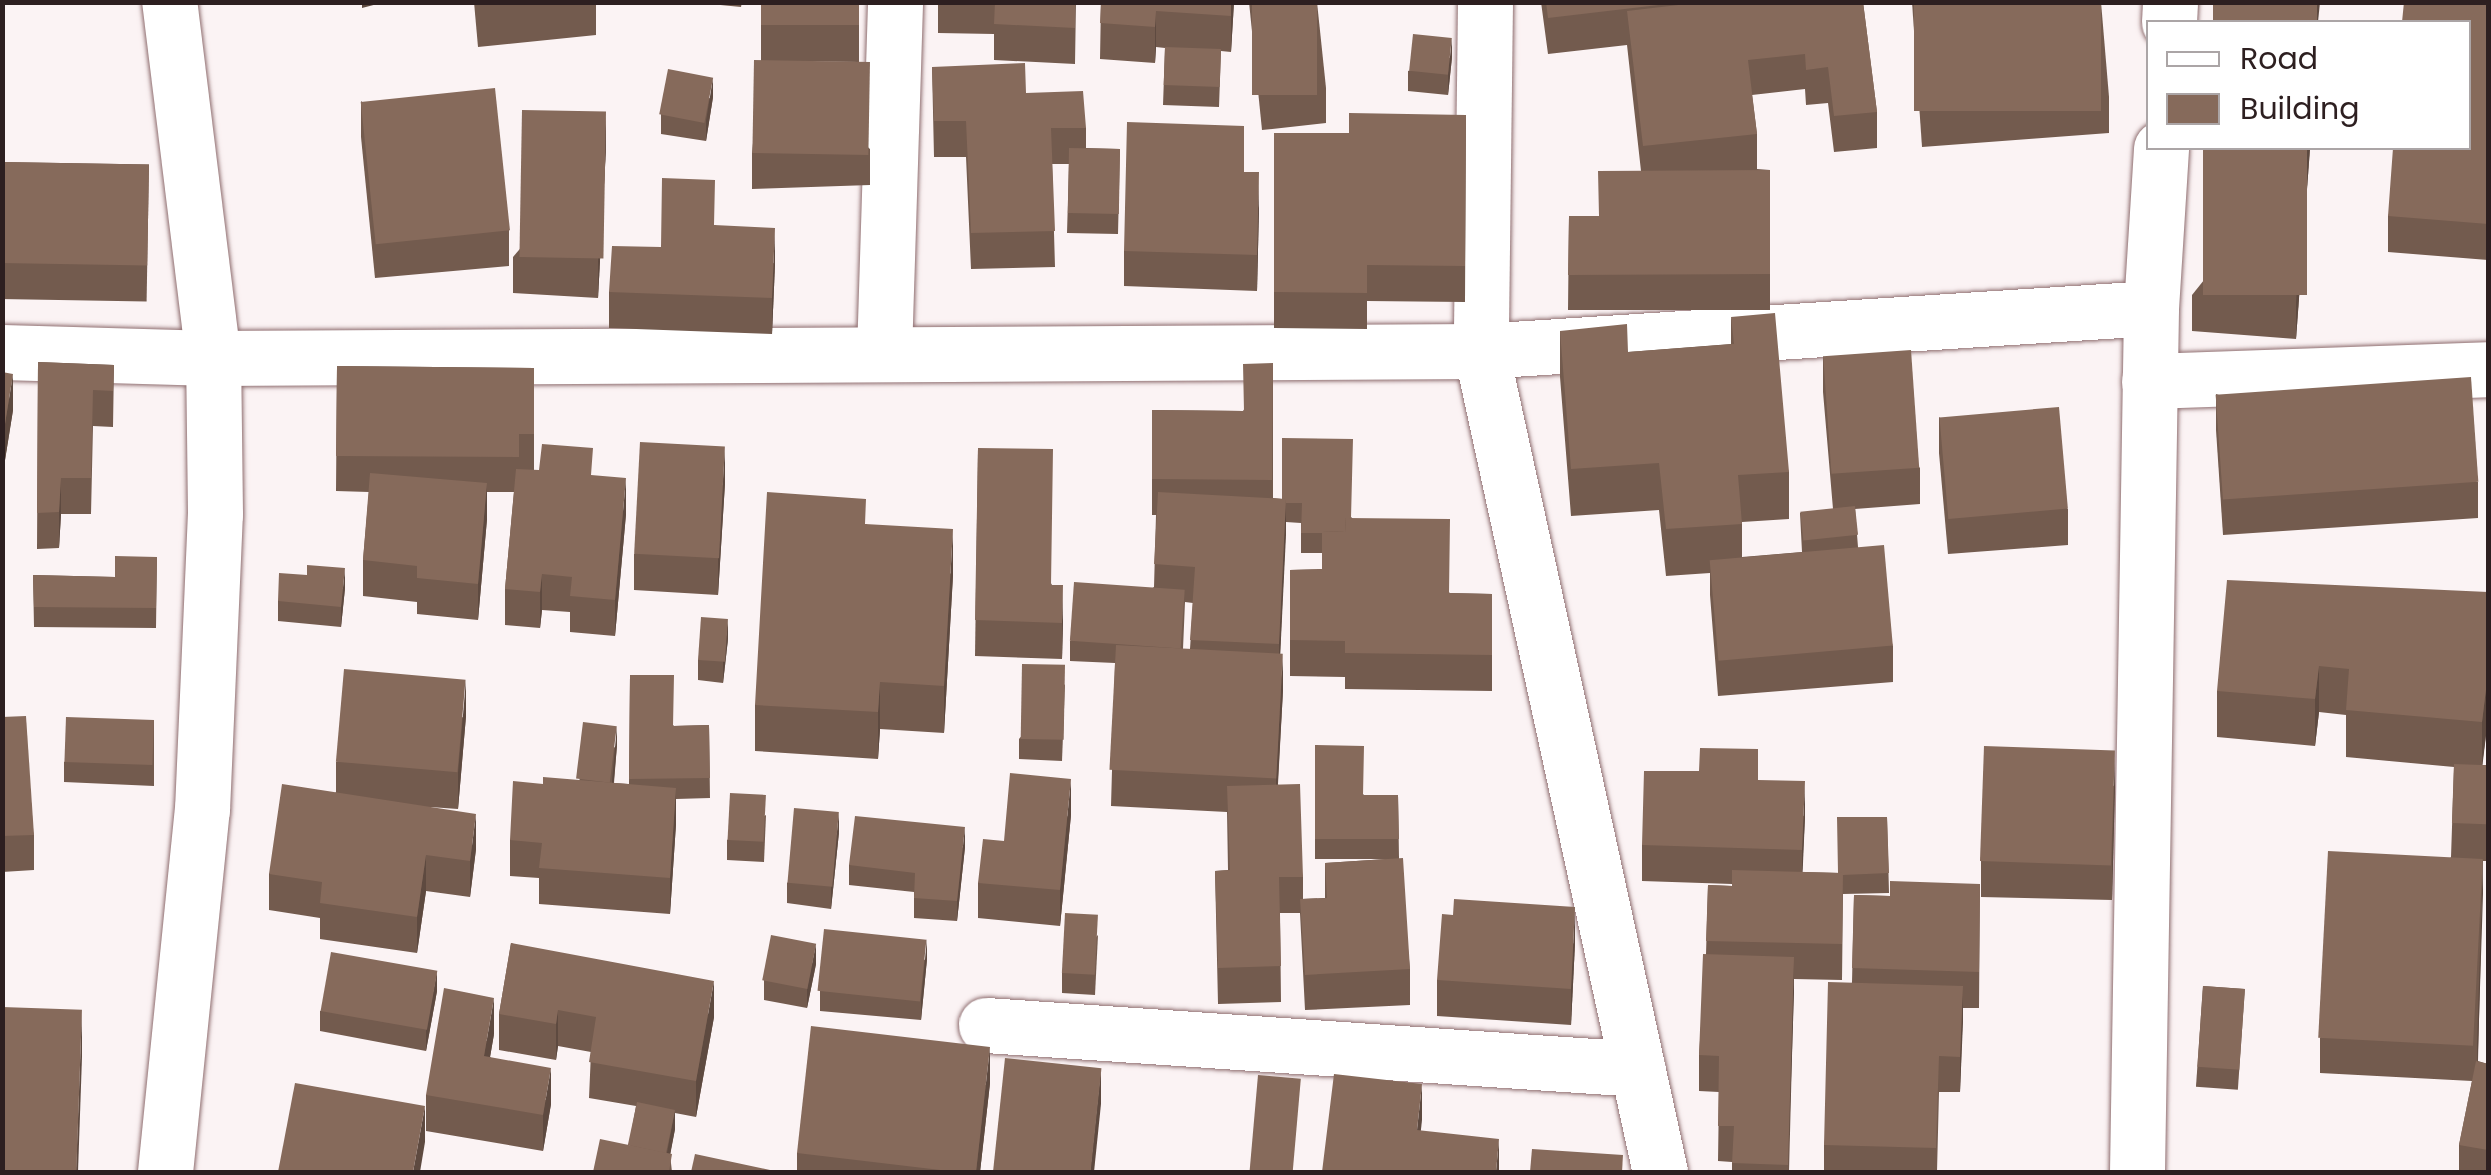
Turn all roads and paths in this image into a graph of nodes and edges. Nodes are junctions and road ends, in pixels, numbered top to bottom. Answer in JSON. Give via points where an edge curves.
{"nodes":[{"id":1,"x":169,"y":2,"type":"edge"},
{"id":2,"x":895,"y":2,"type":"edge"},
{"id":3,"x":1485,"y":2,"type":"edge"},
{"id":4,"x":2161,"y":150,"type":"edge"},
{"id":5,"x":2150,"y":308,"type":"junction"},
{"id":6,"x":1482,"y":351,"type":"junction"},
{"id":7,"x":2,"y":352,"type":"edge"},
{"id":8,"x":884,"y":354,"type":"junction"},
{"id":9,"x":213,"y":358,"type":"junction"},
{"id":10,"x":2488,"y":368,"type":"edge"},
{"id":11,"x":2149,"y":381,"type":"junction"},
{"id":12,"x":986,"y":1025,"type":"dead end"},
{"id":13,"x":1638,"y":1069,"type":"junction"},
{"id":14,"x":165,"y":1172,"type":"edge"},
{"id":15,"x":1660,"y":1172,"type":"edge"},
{"id":16,"x":2137,"y":1172,"type":"edge"}],
"edges":[{"from":1,"to":9,"type":"street"},
{"from":2,"to":8,"type":"street"},
{"from":3,"to":6,"type":"street"},
{"from":4,"to":5,"type":"street"},
{"from":5,"to":6,"type":"street"},
{"from":5,"to":11,"type":"street"},
{"from":6,"to":8,"type":"street"},
{"from":6,"to":13,"type":"street"},
{"from":7,"to":9,"type":"street"},
{"from":8,"to":9,"type":"street"},
{"from":9,"to":14,"type":"street","via":[[202,810]]},
{"from":10,"to":11,"type":"street"},
{"from":11,"to":16,"type":"street"},
{"from":12,"to":13,"type":"street"},
{"from":13,"to":15,"type":"street"}]}
